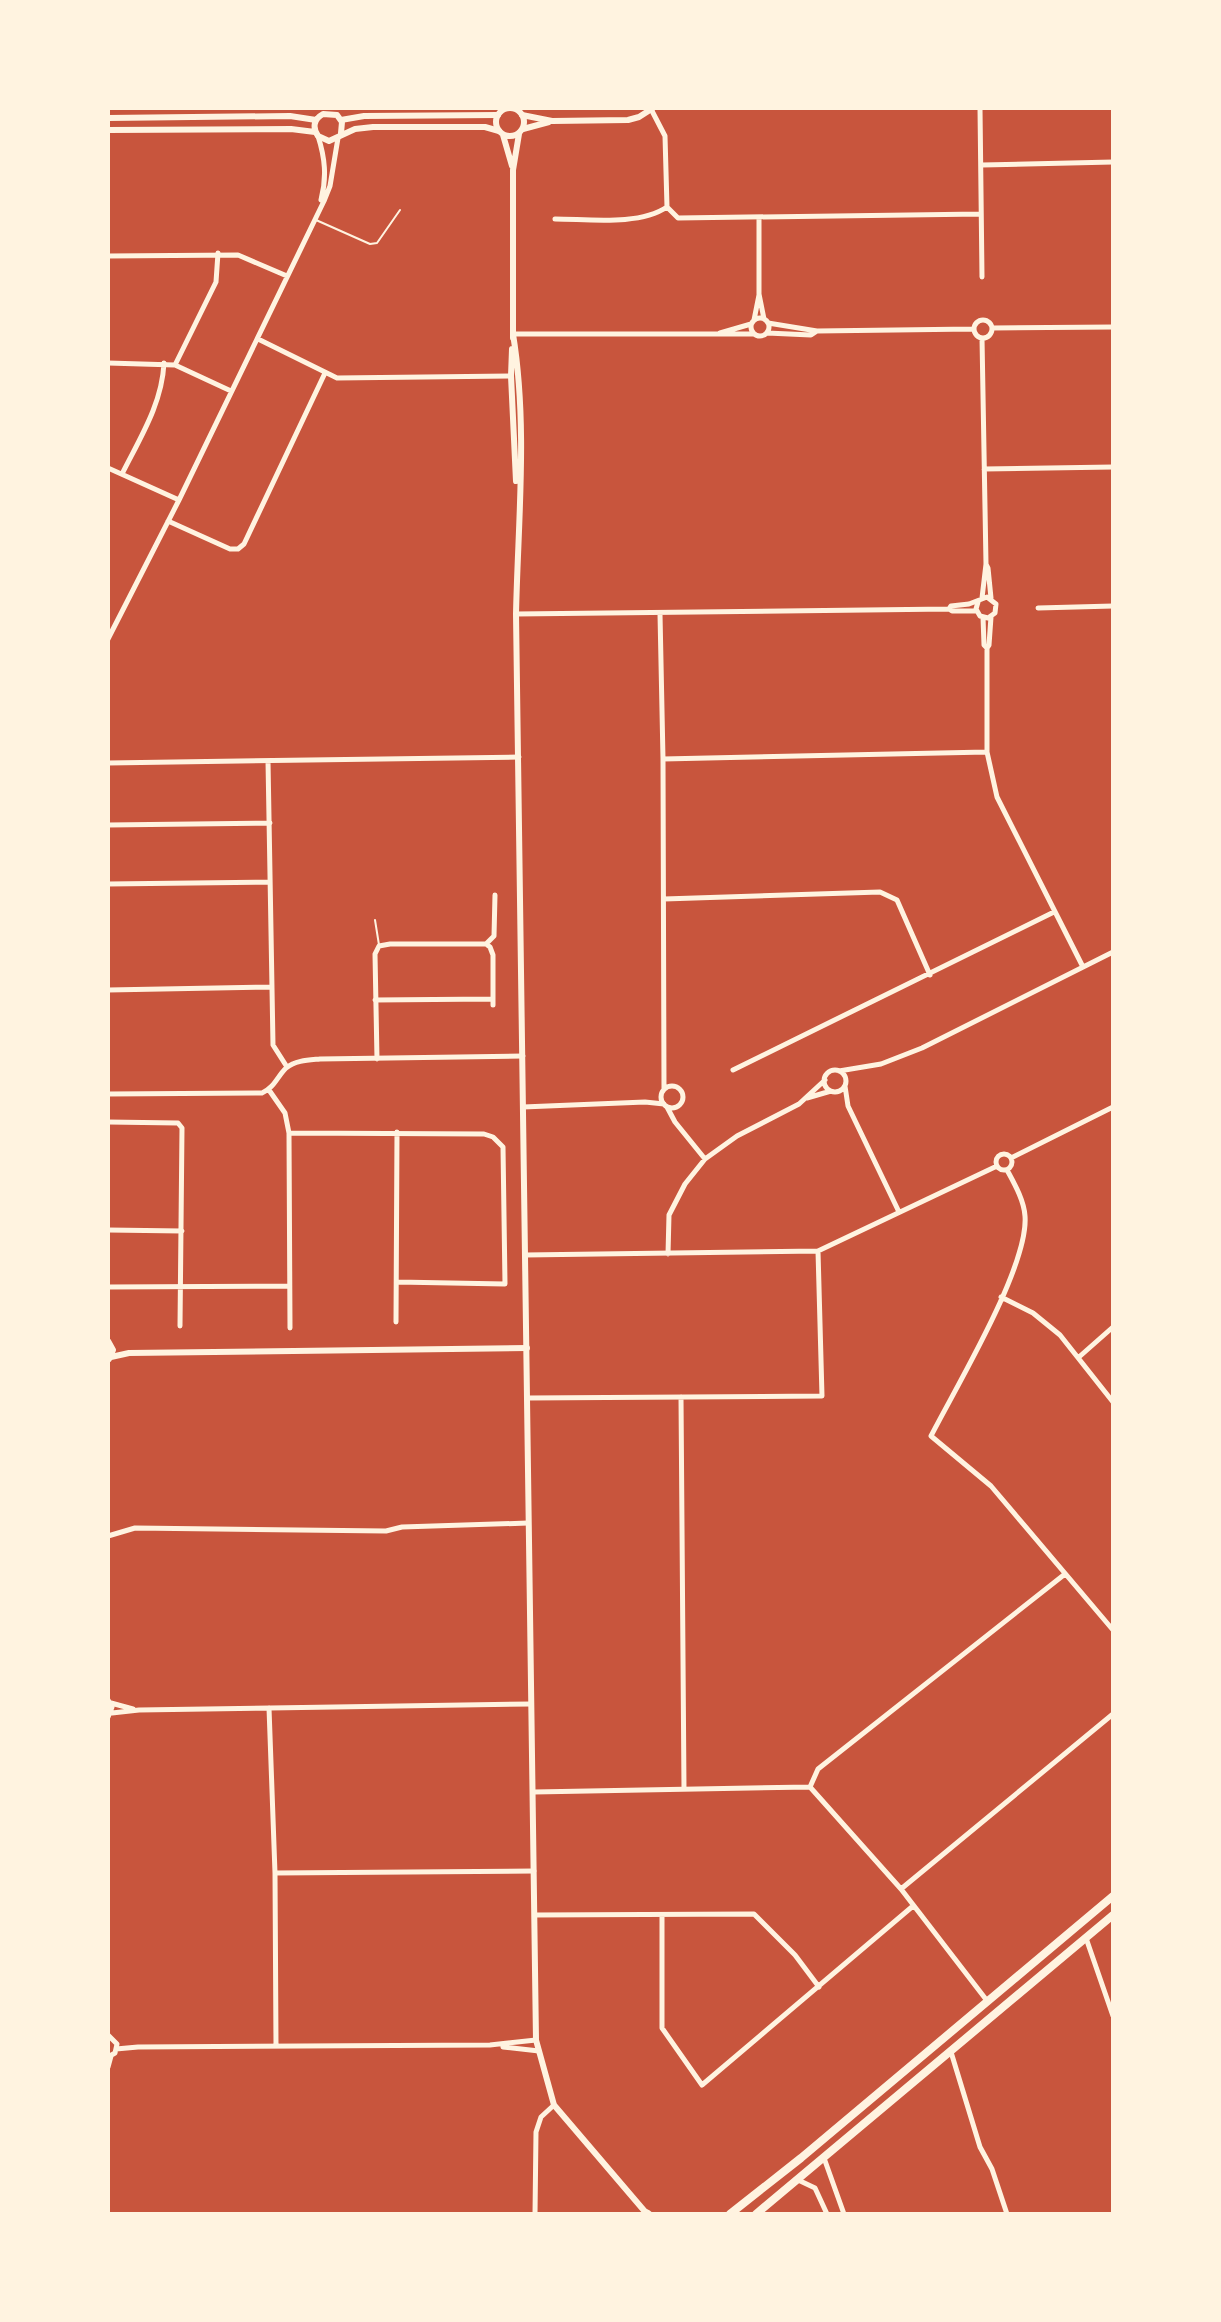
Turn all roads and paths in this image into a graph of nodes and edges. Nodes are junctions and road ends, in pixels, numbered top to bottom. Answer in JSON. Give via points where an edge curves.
{"nodes":[{"id":1,"x":514,"y":108,"type":"edge"},
{"id":2,"x":980,"y":108,"type":"edge"},
{"id":3,"x":652,"y":109,"type":"edge"},
{"id":4,"x":501,"y":111,"type":"edge"},
{"id":5,"x":522,"y":115,"type":"junction"},
{"id":6,"x":108,"y":118,"type":"edge"},
{"id":7,"x":316,"y":120,"type":"junction"},
{"id":8,"x":341,"y":120,"type":"junction"},
{"id":9,"x":552,"y":121,"type":"junction"},
{"id":10,"x":108,"y":130,"type":"edge"},
{"id":11,"x":521,"y":131,"type":"junction"},
{"id":12,"x":501,"y":133,"type":"junction"},
{"id":13,"x":316,"y":134,"type":"junction"},
{"id":14,"x":340,"y":136,"type":"junction"},
{"id":15,"x":1113,"y":162,"type":"edge"},
{"id":16,"x":982,"y":165,"type":"junction"},
{"id":17,"x":513,"y":170,"type":"junction"},
{"id":18,"x":667,"y":207,"type":"junction"},
{"id":19,"x":400,"y":210,"type":"dead end"},
{"id":20,"x":981,"y":214,"type":"junction"},
{"id":21,"x":316,"y":216,"type":"junction"},
{"id":22,"x":759,"y":217,"type":"junction"},
{"id":23,"x":555,"y":219,"type":"dead end"},
{"id":24,"x":218,"y":253,"type":"junction"},
{"id":25,"x":108,"y":256,"type":"edge"},
{"id":26,"x":287,"y":276,"type":"junction"},
{"id":27,"x":982,"y":277,"type":"dead end"},
{"id":28,"x":759,"y":294,"type":"junction"},
{"id":29,"x":766,"y":321,"type":"junction"},
{"id":30,"x":753,"y":323,"type":"junction"},
{"id":31,"x":1113,"y":327,"type":"edge"},
{"id":32,"x":992,"y":328,"type":"junction"},
{"id":33,"x":973,"y":329,"type":"junction"},
{"id":34,"x":817,"y":331,"type":"junction"},
{"id":35,"x":720,"y":333,"type":"junction"},
{"id":36,"x":767,"y":333,"type":"junction"},
{"id":37,"x":513,"y":334,"type":"junction"},
{"id":38,"x":754,"y":334,"type":"junction"},
{"id":39,"x":982,"y":338,"type":"junction"},
{"id":40,"x":258,"y":339,"type":"junction"},
{"id":41,"x":108,"y":363,"type":"edge"},
{"id":42,"x":164,"y":363,"type":"junction"},
{"id":43,"x":175,"y":365,"type":"junction"},
{"id":44,"x":325,"y":373,"type":"junction"},
{"id":45,"x":511,"y":376,"type":"junction"},
{"id":46,"x":231,"y":391,"type":"junction"},
{"id":47,"x":1113,"y":467,"type":"edge"},
{"id":48,"x":108,"y":468,"type":"edge"},
{"id":49,"x":984,"y":469,"type":"junction"},
{"id":50,"x":122,"y":474,"type":"junction"},
{"id":51,"x":108,"y":478,"type":"edge"},
{"id":52,"x":179,"y":500,"type":"junction"},
{"id":53,"x":518,"y":519,"type":"junction"},
{"id":54,"x":168,"y":521,"type":"junction"},
{"id":55,"x":986,"y":564,"type":"junction"},
{"id":56,"x":991,"y":598,"type":"junction"},
{"id":57,"x":980,"y":600,"type":"junction"},
{"id":58,"x":1113,"y":606,"type":"edge"},
{"id":59,"x":1038,"y":608,"type":"dead end"},
{"id":60,"x":949,"y":609,"type":"junction"},
{"id":61,"x":977,"y":611,"type":"junction"},
{"id":62,"x":516,"y":614,"type":"junction"},
{"id":63,"x":660,"y":614,"type":"junction"},
{"id":64,"x":987,"y":617,"type":"junction"},
{"id":65,"x":108,"y":639,"type":"edge"},
{"id":66,"x":987,"y":752,"type":"junction"},
{"id":67,"x":519,"y":757,"type":"junction"},
{"id":68,"x":663,"y":759,"type":"junction"},
{"id":69,"x":268,"y":761,"type":"junction"},
{"id":70,"x":108,"y":763,"type":"edge"},
{"id":71,"x":270,"y":823,"type":"junction"},
{"id":72,"x":108,"y":825,"type":"edge"},
{"id":73,"x":270,"y":882,"type":"junction"},
{"id":74,"x":108,"y":884,"type":"edge"},
{"id":75,"x":495,"y":895,"type":"dead end"},
{"id":76,"x":664,"y":899,"type":"junction"},
{"id":77,"x":1054,"y":912,"type":"junction"},
{"id":78,"x":375,"y":920,"type":"dead end"},
{"id":79,"x":486,"y":944,"type":"junction"},
{"id":80,"x":379,"y":946,"type":"junction"},
{"id":81,"x":1113,"y":952,"type":"edge"},
{"id":82,"x":1083,"y":967,"type":"junction"},
{"id":83,"x":930,"y":975,"type":"junction"},
{"id":84,"x":272,"y":987,"type":"junction"},
{"id":85,"x":108,"y":990,"type":"edge"},
{"id":86,"x":375,"y":1000,"type":"junction"},
{"id":87,"x":523,"y":1056,"type":"junction"},
{"id":88,"x":377,"y":1059,"type":"junction"},
{"id":89,"x":287,"y":1068,"type":"junction"},
{"id":90,"x":861,"y":1068,"type":"junction"},
{"id":91,"x":733,"y":1070,"type":"dead end"},
{"id":92,"x":839,"y":1071,"type":"junction"},
{"id":93,"x":666,"y":1074,"type":"junction"},
{"id":94,"x":825,"y":1080,"type":"junction"},
{"id":95,"x":846,"y":1083,"type":"junction"},
{"id":96,"x":674,"y":1086,"type":"junction"},
{"id":97,"x":269,"y":1090,"type":"junction"},
{"id":98,"x":663,"y":1091,"type":"junction"},
{"id":99,"x":833,"y":1091,"type":"junction"},
{"id":100,"x":108,"y":1094,"type":"edge"},
{"id":101,"x":806,"y":1098,"type":"junction"},
{"id":102,"x":645,"y":1102,"type":"junction"},
{"id":103,"x":680,"y":1105,"type":"junction"},
{"id":104,"x":665,"y":1106,"type":"junction"},
{"id":105,"x":848,"y":1106,"type":"junction"},
{"id":106,"x":523,"y":1107,"type":"junction"},
{"id":107,"x":1113,"y":1107,"type":"edge"},
{"id":108,"x":108,"y":1122,"type":"edge"},
{"id":109,"x":675,"y":1122,"type":"junction"},
{"id":110,"x":397,"y":1132,"type":"junction"},
{"id":111,"x":289,"y":1133,"type":"junction"},
{"id":112,"x":1011,"y":1158,"type":"junction"},
{"id":113,"x":705,"y":1159,"type":"junction"},
{"id":114,"x":997,"y":1166,"type":"junction"},
{"id":115,"x":1007,"y":1170,"type":"junction"},
{"id":116,"x":899,"y":1212,"type":"junction"},
{"id":117,"x":108,"y":1230,"type":"edge"},
{"id":118,"x":182,"y":1231,"type":"junction"},
{"id":119,"x":818,"y":1251,"type":"junction"},
{"id":120,"x":668,"y":1254,"type":"junction"},
{"id":121,"x":525,"y":1255,"type":"junction"},
{"id":122,"x":397,"y":1282,"type":"junction"},
{"id":123,"x":181,"y":1286,"type":"junction"},
{"id":124,"x":289,"y":1286,"type":"junction"},
{"id":125,"x":108,"y":1287,"type":"edge"},
{"id":126,"x":1001,"y":1297,"type":"junction"},
{"id":127,"x":396,"y":1322,"type":"dead end"},
{"id":128,"x":180,"y":1326,"type":"dead end"},
{"id":129,"x":1113,"y":1327,"type":"edge"},
{"id":130,"x":290,"y":1328,"type":"dead end"},
{"id":131,"x":109,"y":1342,"type":"edge"},
{"id":132,"x":527,"y":1348,"type":"junction"},
{"id":133,"x":129,"y":1353,"type":"junction"},
{"id":134,"x":1079,"y":1357,"type":"junction"},
{"id":135,"x":110,"y":1359,"type":"edge"},
{"id":136,"x":681,"y":1397,"type":"junction"},
{"id":137,"x":528,"y":1398,"type":"junction"},
{"id":138,"x":1113,"y":1402,"type":"edge"},
{"id":139,"x":528,"y":1523,"type":"junction"},
{"id":140,"x":108,"y":1536,"type":"edge"},
{"id":141,"x":1065,"y":1574,"type":"junction"},
{"id":142,"x":1113,"y":1630,"type":"edge"},
{"id":143,"x":109,"y":1701,"type":"edge"},
{"id":144,"x":531,"y":1704,"type":"junction"},
{"id":145,"x":269,"y":1708,"type":"junction"},
{"id":146,"x":139,"y":1710,"type":"junction"},
{"id":147,"x":1113,"y":1714,"type":"edge"},
{"id":148,"x":110,"y":1715,"type":"edge"},
{"id":149,"x":810,"y":1787,"type":"junction"},
{"id":150,"x":684,"y":1789,"type":"junction"},
{"id":151,"x":534,"y":1792,"type":"junction"},
{"id":152,"x":534,"y":1871,"type":"junction"},
{"id":153,"x":275,"y":1873,"type":"junction"},
{"id":154,"x":901,"y":1889,"type":"junction"},
{"id":155,"x":1113,"y":1896,"type":"edge"},
{"id":156,"x":913,"y":1906,"type":"junction"},
{"id":157,"x":535,"y":1915,"type":"junction"},
{"id":158,"x":662,"y":1915,"type":"junction"},
{"id":159,"x":1113,"y":1915,"type":"edge"},
{"id":160,"x":1077,"y":1926,"type":"junction"},
{"id":161,"x":1086,"y":1937,"type":"junction"},
{"id":162,"x":819,"y":1987,"type":"junction"},
{"id":163,"x":988,"y":2003,"type":"junction"},
{"id":164,"x":997,"y":2013,"type":"junction"},
{"id":165,"x":1113,"y":2016,"type":"edge"},
{"id":166,"x":108,"y":2034,"type":"edge"},
{"id":167,"x":115,"y":2040,"type":"junction"},
{"id":168,"x":536,"y":2040,"type":"junction"},
{"id":169,"x":941,"y":2041,"type":"junction"},
{"id":170,"x":276,"y":2045,"type":"junction"},
{"id":171,"x":490,"y":2045,"type":"junction"},
{"id":172,"x":138,"y":2047,"type":"junction"},
{"id":173,"x":116,"y":2049,"type":"junction"},
{"id":174,"x":539,"y":2051,"type":"junction"},
{"id":175,"x":951,"y":2052,"type":"junction"},
{"id":176,"x":110,"y":2056,"type":"edge"},
{"id":177,"x":108,"y":2067,"type":"edge"},
{"id":178,"x":554,"y":2105,"type":"junction"},
{"id":179,"x":823,"y":2157,"type":"junction"},
{"id":180,"x":801,"y":2158,"type":"junction"},
{"id":181,"x":796,"y":2179,"type":"junction"},
{"id":182,"x":535,"y":2214,"type":"edge"},
{"id":183,"x":647,"y":2214,"type":"edge"},
{"id":184,"x":730,"y":2214,"type":"edge"},
{"id":185,"x":756,"y":2214,"type":"edge"},
{"id":186,"x":827,"y":2214,"type":"edge"},
{"id":187,"x":844,"y":2214,"type":"edge"},
{"id":188,"x":1007,"y":2214,"type":"edge"}],
"edges":[{"from":1,"to":4,"type":"main road"},
{"from":1,"to":5,"type":"main road"},
{"from":2,"to":16,"type":"street"},
{"from":3,"to":9,"type":"main road","via":[[628,120]]},
{"from":3,"to":18,"type":"street","via":[[665,136]]},
{"from":4,"to":8,"type":"main road"},
{"from":4,"to":12,"type":"main road","via":[[496,125]]},
{"from":5,"to":9,"type":"main road"},
{"from":5,"to":11,"type":"main road"},
{"from":6,"to":7,"type":"main road"},
{"from":7,"to":8,"type":"main road","via":[[328,113]]},
{"from":7,"to":13,"type":"main road"},
{"from":8,"to":14,"type":"main road"},
{"from":9,"to":11,"type":"main road"},
{"from":10,"to":13,"type":"main road","via":[[291,129]]},
{"from":11,"to":12,"type":"main road"},
{"from":11,"to":17,"type":"main road"},
{"from":12,"to":14,"type":"main road","via":[[485,127],[373,127]]},
{"from":12,"to":17,"type":"main road"},
{"from":13,"to":14,"type":"main road","via":[[325,141]]},
{"from":13,"to":21,"type":"street","via":[[326,175]]},
{"from":14,"to":21,"type":"street","via":[[330,186]]},
{"from":15,"to":16,"type":"street"},
{"from":16,"to":20,"type":"street"},
{"from":17,"to":37,"type":"main road"},
{"from":18,"to":22,"type":"street","via":[[678,218]]},
{"from":18,"to":23,"type":"street","via":[[634,219]]},
{"from":19,"to":21,"type":"lane","via":[[377,243],[370,244]]},
{"from":20,"to":22,"type":"street"},
{"from":20,"to":27,"type":"street"},
{"from":21,"to":26,"type":"street"},
{"from":22,"to":28,"type":"street"},
{"from":24,"to":25,"type":"street"},
{"from":24,"to":26,"type":"street","via":[[247,258]]},
{"from":24,"to":43,"type":"street","via":[[216,282]]},
{"from":26,"to":40,"type":"street"},
{"from":28,"to":29,"type":"street"},
{"from":28,"to":30,"type":"street"},
{"from":29,"to":30,"type":"street"},
{"from":29,"to":34,"type":"street"},
{"from":29,"to":36,"type":"street"},
{"from":30,"to":35,"type":"street"},
{"from":30,"to":38,"type":"street"},
{"from":31,"to":32,"type":"street"},
{"from":32,"to":33,"type":"street","via":[[981,319]]},
{"from":32,"to":39,"type":"street"},
{"from":33,"to":34,"type":"street"},
{"from":33,"to":39,"type":"street"},
{"from":34,"to":36,"type":"street"},
{"from":35,"to":37,"type":"street"},
{"from":35,"to":38,"type":"street"},
{"from":36,"to":38,"type":"street"},
{"from":37,"to":45,"type":"main road"},
{"from":37,"to":53,"type":"main road","via":[[520,377]]},
{"from":39,"to":49,"type":"street"},
{"from":40,"to":44,"type":"street"},
{"from":40,"to":46,"type":"street"},
{"from":41,"to":42,"type":"street"},
{"from":42,"to":43,"type":"street"},
{"from":42,"to":50,"type":"street","via":[[157,403]]},
{"from":43,"to":46,"type":"street"},
{"from":44,"to":45,"type":"street","via":[[346,378]]},
{"from":44,"to":54,"type":"street","via":[[244,544],[230,549]]},
{"from":45,"to":53,"type":"main road"},
{"from":46,"to":52,"type":"street"},
{"from":47,"to":49,"type":"street"},
{"from":48,"to":50,"type":"street"},
{"from":48,"to":51,"type":"street"},
{"from":49,"to":55,"type":"street"},
{"from":50,"to":52,"type":"street"},
{"from":52,"to":54,"type":"street"},
{"from":53,"to":62,"type":"main road"},
{"from":54,"to":65,"type":"street"},
{"from":55,"to":56,"type":"street"},
{"from":55,"to":57,"type":"street"},
{"from":56,"to":57,"type":"street"},
{"from":56,"to":64,"type":"street","via":[[997,606]]},
{"from":57,"to":60,"type":"street"},
{"from":57,"to":61,"type":"street"},
{"from":58,"to":59,"type":"street"},
{"from":60,"to":61,"type":"street"},
{"from":60,"to":63,"type":"street"},
{"from":61,"to":64,"type":"street"},
{"from":62,"to":63,"type":"street"},
{"from":62,"to":67,"type":"main road"},
{"from":63,"to":68,"type":"street"},
{"from":64,"to":66,"type":"street"},
{"from":66,"to":68,"type":"street"},
{"from":66,"to":77,"type":"street","via":[[997,797]]},
{"from":67,"to":69,"type":"street"},
{"from":67,"to":87,"type":"main road"},
{"from":68,"to":76,"type":"street"},
{"from":69,"to":70,"type":"street"},
{"from":69,"to":71,"type":"street"},
{"from":71,"to":72,"type":"street"},
{"from":71,"to":73,"type":"street"},
{"from":73,"to":74,"type":"street"},
{"from":73,"to":84,"type":"street"},
{"from":75,"to":79,"type":"street","via":[[496,926]]},
{"from":76,"to":83,"type":"street","via":[[880,892],[897,900]]},
{"from":76,"to":93,"type":"street"},
{"from":77,"to":82,"type":"street"},
{"from":77,"to":83,"type":"street"},
{"from":78,"to":80,"type":"lane"},
{"from":79,"to":80,"type":"street"},
{"from":79,"to":86,"type":"street","via":[[493,955],[493,1002]]},
{"from":80,"to":86,"type":"street"},
{"from":81,"to":82,"type":"street"},
{"from":82,"to":90,"type":"street","via":[[922,1048]]},
{"from":83,"to":91,"type":"street"},
{"from":84,"to":85,"type":"street"},
{"from":84,"to":89,"type":"street","via":[[273,1045]]},
{"from":86,"to":88,"type":"street"},
{"from":87,"to":88,"type":"street"},
{"from":87,"to":106,"type":"main road"},
{"from":88,"to":89,"type":"street","via":[[300,1061]]},
{"from":89,"to":97,"type":"street"},
{"from":90,"to":92,"type":"street"},
{"from":90,"to":95,"type":"street"},
{"from":92,"to":94,"type":"street","via":[[829,1072]]},
{"from":92,"to":95,"type":"street"},
{"from":93,"to":96,"type":"street"},
{"from":93,"to":98,"type":"street"},
{"from":94,"to":99,"type":"street"},
{"from":94,"to":101,"type":"street"},
{"from":95,"to":99,"type":"street"},
{"from":95,"to":105,"type":"street"},
{"from":96,"to":98,"type":"street"},
{"from":96,"to":103,"type":"street","via":[[683,1095]]},
{"from":97,"to":100,"type":"street"},
{"from":97,"to":111,"type":"street","via":[[285,1113]]},
{"from":98,"to":102,"type":"street"},
{"from":98,"to":104,"type":"street"},
{"from":99,"to":101,"type":"street"},
{"from":99,"to":105,"type":"street"},
{"from":101,"to":113,"type":"street"},
{"from":102,"to":104,"type":"street"},
{"from":102,"to":106,"type":"street"},
{"from":103,"to":104,"type":"street"},
{"from":103,"to":109,"type":"street"},
{"from":104,"to":109,"type":"street"},
{"from":105,"to":116,"type":"street"},
{"from":106,"to":121,"type":"main road"},
{"from":107,"to":112,"type":"street"},
{"from":108,"to":118,"type":"street","via":[[178,1123]]},
{"from":109,"to":113,"type":"street"},
{"from":110,"to":111,"type":"street"},
{"from":110,"to":122,"type":"street"},
{"from":110,"to":122,"type":"street","via":[[484,1134],[503,1147],[505,1284]]},
{"from":111,"to":124,"type":"street"},
{"from":112,"to":114,"type":"street","via":[[1000,1156]]},
{"from":112,"to":115,"type":"street"},
{"from":113,"to":120,"type":"street","via":[[669,1215]]},
{"from":114,"to":115,"type":"street"},
{"from":114,"to":116,"type":"street"},
{"from":115,"to":126,"type":"street","via":[[1025,1215],[1020,1253]]},
{"from":116,"to":119,"type":"street"},
{"from":117,"to":118,"type":"street"},
{"from":118,"to":123,"type":"street"},
{"from":119,"to":120,"type":"street"},
{"from":119,"to":136,"type":"street","via":[[822,1396]]},
{"from":120,"to":121,"type":"street"},
{"from":121,"to":132,"type":"main road"},
{"from":122,"to":127,"type":"street"},
{"from":123,"to":124,"type":"street"},
{"from":123,"to":125,"type":"street"},
{"from":123,"to":128,"type":"street"},
{"from":124,"to":130,"type":"street"},
{"from":126,"to":134,"type":"street","via":[[1033,1313]]},
{"from":126,"to":141,"type":"street","via":[[931,1436],[991,1486]]},
{"from":129,"to":134,"type":"street"},
{"from":131,"to":133,"type":"main road"},
{"from":131,"to":135,"type":"main road"},
{"from":132,"to":133,"type":"main road"},
{"from":132,"to":137,"type":"main road"},
{"from":133,"to":135,"type":"main road"},
{"from":134,"to":138,"type":"street"},
{"from":136,"to":137,"type":"street"},
{"from":136,"to":150,"type":"street"},
{"from":137,"to":139,"type":"main road"},
{"from":139,"to":140,"type":"street","via":[[386,1531],[135,1528]]},
{"from":139,"to":144,"type":"main road"},
{"from":141,"to":142,"type":"street"},
{"from":141,"to":149,"type":"street","via":[[818,1769]]},
{"from":143,"to":146,"type":"street"},
{"from":143,"to":148,"type":"street"},
{"from":144,"to":145,"type":"street"},
{"from":144,"to":151,"type":"main road"},
{"from":145,"to":146,"type":"street"},
{"from":145,"to":153,"type":"street"},
{"from":146,"to":148,"type":"street"},
{"from":147,"to":154,"type":"street"},
{"from":149,"to":150,"type":"street"},
{"from":149,"to":154,"type":"street"},
{"from":150,"to":151,"type":"street"},
{"from":151,"to":152,"type":"main road"},
{"from":152,"to":153,"type":"street"},
{"from":152,"to":157,"type":"main road"},
{"from":153,"to":170,"type":"street"},
{"from":154,"to":156,"type":"street"},
{"from":155,"to":160,"type":"highway"},
{"from":156,"to":162,"type":"street"},
{"from":156,"to":163,"type":"street"},
{"from":157,"to":158,"type":"street"},
{"from":157,"to":168,"type":"main road"},
{"from":158,"to":162,"type":"street","via":[[754,1914]]},
{"from":158,"to":162,"type":"street","via":[[662,2028],[702,2085]]},
{"from":159,"to":161,"type":"highway"},
{"from":160,"to":161,"type":"highway"},
{"from":160,"to":163,"type":"highway"},
{"from":161,"to":164,"type":"highway"},
{"from":161,"to":165,"type":"street"},
{"from":163,"to":164,"type":"highway"},
{"from":163,"to":169,"type":"highway"},
{"from":164,"to":175,"type":"highway"},
{"from":166,"to":167,"type":"street"},
{"from":167,"to":172,"type":"street"},
{"from":167,"to":173,"type":"street"},
{"from":168,"to":171,"type":"street"},
{"from":168,"to":174,"type":"main road"},
{"from":169,"to":175,"type":"highway"},
{"from":169,"to":180,"type":"highway"},
{"from":170,"to":171,"type":"street"},
{"from":170,"to":172,"type":"street"},
{"from":171,"to":174,"type":"street"},
{"from":172,"to":173,"type":"street"},
{"from":173,"to":176,"type":"street"},
{"from":174,"to":178,"type":"main road"},
{"from":175,"to":179,"type":"highway"},
{"from":175,"to":188,"type":"street"},
{"from":176,"to":177,"type":"street"},
{"from":178,"to":182,"type":"street","via":[[541,2117],[536,2132]]},
{"from":178,"to":183,"type":"main road"},
{"from":179,"to":180,"type":"highway"},
{"from":179,"to":181,"type":"highway"},
{"from":179,"to":187,"type":"street"},
{"from":180,"to":184,"type":"highway"},
{"from":181,"to":185,"type":"highway"},
{"from":181,"to":186,"type":"street","via":[[815,2188]]}]}
